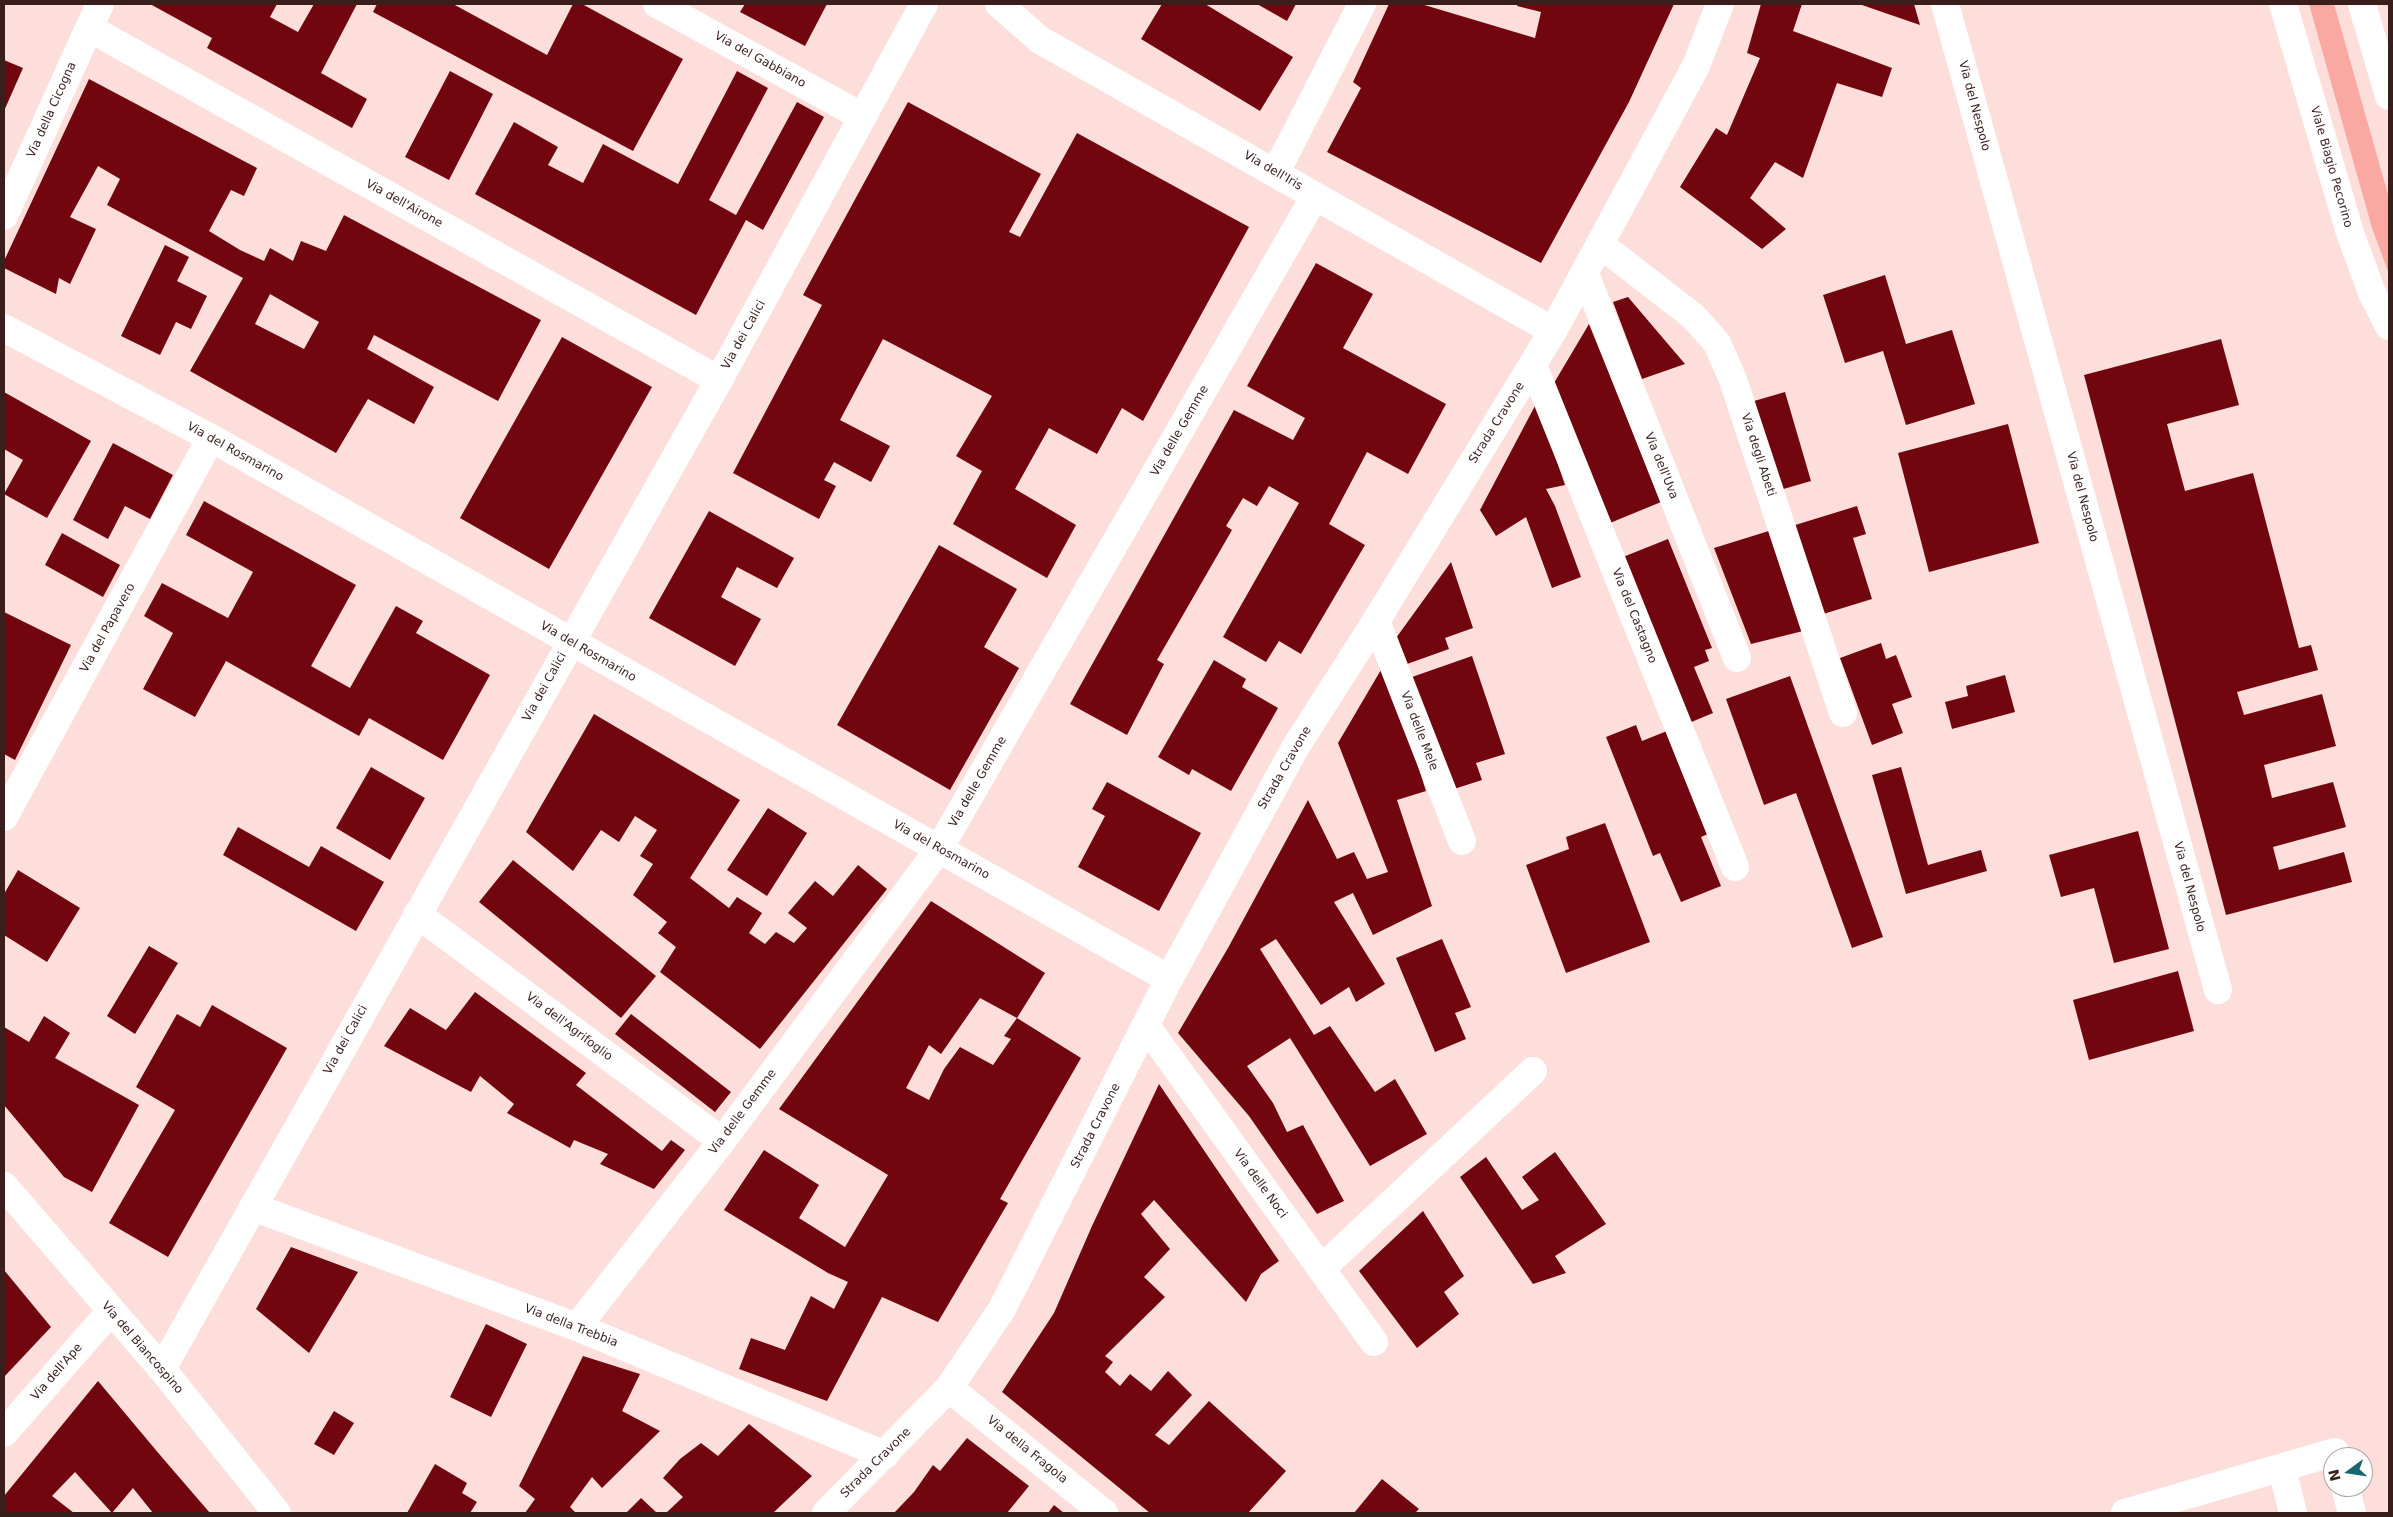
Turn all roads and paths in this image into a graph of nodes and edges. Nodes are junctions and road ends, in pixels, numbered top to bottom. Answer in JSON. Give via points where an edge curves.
{"nodes":[{"id":1,"x":100,"y":4,"type":"edge"},
{"id":2,"x":657,"y":4,"type":"edge"},
{"id":3,"x":924,"y":4,"type":"edge"},
{"id":4,"x":999,"y":4,"type":"edge"},
{"id":5,"x":1362,"y":4,"type":"edge"},
{"id":6,"x":1720,"y":4,"type":"edge"},
{"id":7,"x":1946,"y":4,"type":"edge"},
{"id":8,"x":2283,"y":4,"type":"edge"},
{"id":9,"x":2362,"y":4,"type":"edge"},
{"id":10,"x":89,"y":28,"type":"junction"},
{"id":11,"x":2389,"y":96,"type":"edge"},
{"id":12,"x":863,"y":117,"type":"junction"},
{"id":13,"x":1276,"y":172,"type":"junction"},
{"id":14,"x":1315,"y":196,"type":"junction"},
{"id":15,"x":4,"y":216,"type":"edge"},
{"id":16,"x":1600,"y":245,"type":"junction"},
{"id":17,"x":1585,"y":274,"type":"junction"},
{"id":18,"x":2389,"y":326,"type":"edge"},
{"id":19,"x":4,"y":328,"type":"edge"},
{"id":20,"x":1553,"y":331,"type":"junction"},
{"id":21,"x":1533,"y":364,"type":"junction"},
{"id":22,"x":719,"y":380,"type":"junction"},
{"id":23,"x":211,"y":438,"type":"junction"},
{"id":24,"x":1376,"y":620,"type":"junction"},
{"id":25,"x":570,"y":642,"type":"junction"},
{"id":26,"x":1736,"y":658,"type":"dead end"},
{"id":27,"x":1843,"y":713,"type":"dead end"},
{"id":28,"x":4,"y":818,"type":"edge"},
{"id":29,"x":1462,"y":841,"type":"dead end"},
{"id":30,"x":939,"y":849,"type":"junction"},
{"id":31,"x":1734,"y":867,"type":"dead end"},
{"id":32,"x":417,"y":914,"type":"junction"},
{"id":33,"x":1169,"y":979,"type":"junction"},
{"id":34,"x":2218,"y":990,"type":"dead end"},
{"id":35,"x":1147,"y":1027,"type":"junction"},
{"id":36,"x":1533,"y":1071,"type":"dead end"},
{"id":37,"x":722,"y":1141,"type":"junction"},
{"id":38,"x":4,"y":1186,"type":"edge"},
{"id":39,"x":253,"y":1207,"type":"junction"},
{"id":40,"x":1321,"y":1268,"type":"junction"},
{"id":41,"x":110,"y":1312,"type":"junction"},
{"id":42,"x":577,"y":1327,"type":"junction"},
{"id":43,"x":1374,"y":1342,"type":"dead end"},
{"id":44,"x":162,"y":1369,"type":"junction"},
{"id":45,"x":949,"y":1388,"type":"junction"},
{"id":46,"x":4,"y":1433,"type":"edge"},
{"id":47,"x":885,"y":1454,"type":"junction"},
{"id":48,"x":2323,"y":1456,"type":"edge"},
{"id":49,"x":2282,"y":1468,"type":"junction"},
{"id":50,"x":2348,"y":1497,"type":"edge"},
{"id":51,"x":277,"y":1513,"type":"edge"},
{"id":52,"x":826,"y":1513,"type":"edge"},
{"id":53,"x":1104,"y":1513,"type":"edge"},
{"id":54,"x":2125,"y":1513,"type":"edge"},
{"id":55,"x":2293,"y":1513,"type":"edge"},
{"id":56,"x":2352,"y":1513,"type":"edge"}],
"edges":[{"from":1,"to":10,"type":"street","name":"Via della Cicogna"},
{"from":2,"to":12,"type":"street","name":"Via del Gabbiano"},
{"from":3,"to":12,"type":"street","name":"Via dei Calici"},
{"from":4,"to":13,"type":"street","name":"Via dell'Iris","via":[[1040,40]]},
{"from":5,"to":13,"type":"street"},
{"from":6,"to":16,"type":"street","name":"Strada Cravone","via":[[1696,66]]},
{"from":7,"to":34,"type":"street","name":"Via del Nespolo"},
{"from":8,"to":18,"type":"street","name":"Viale Biagio Pecorino","via":[[2350,233],[2372,293]]},
{"from":9,"to":11,"type":"street"},
{"from":10,"to":15,"type":"street","name":"Via della Cicogna"},
{"from":10,"to":22,"type":"street","name":"Via dell'Airone"},
{"from":12,"to":22,"type":"street","name":"Via dei Calici"},
{"from":13,"to":14,"type":"street","name":"Via dell'Iris"},
{"from":14,"to":20,"type":"street","name":"Via dell'Iris"},
{"from":14,"to":30,"type":"street","name":"Via delle Gemme"},
{"from":16,"to":17,"type":"street","name":"Strada Cravone"},
{"from":16,"to":27,"type":"street","name":"Via degli Abeti","via":[[1694,317],[1717,343],[1733,380]]},
{"from":17,"to":20,"type":"street","name":"Strada Cravone"},
{"from":17,"to":26,"type":"street","name":"Via dell'Uva"},
{"from":19,"to":23,"type":"street","name":"Via del Rosmarino"},
{"from":20,"to":21,"type":"street","name":"Strada Cravone"},
{"from":21,"to":24,"type":"street","name":"Strada Cravone"},
{"from":21,"to":31,"type":"street","name":"Via del Castagno"},
{"from":22,"to":25,"type":"street","name":"Via dei Calici"},
{"from":23,"to":25,"type":"street","name":"Via del Rosmarino"},
{"from":23,"to":28,"type":"street","name":"Via del Papavero"},
{"from":24,"to":29,"type":"street","name":"Via delle Mele"},
{"from":24,"to":33,"type":"street","name":"Strada Cravone","via":[[1295,748]]},
{"from":25,"to":30,"type":"street","name":"Via del Rosmarino"},
{"from":25,"to":32,"type":"street","name":"Via dei Calici"},
{"from":30,"to":33,"type":"street","name":"Via del Rosmarino"},
{"from":30,"to":37,"type":"street","name":"Via delle Gemme"},
{"from":32,"to":37,"type":"street","name":"Via dell'Agrifoglio"},
{"from":32,"to":39,"type":"street","name":"Via dei Calici"},
{"from":33,"to":35,"type":"street","name":"Strada Cravone"},
{"from":35,"to":40,"type":"street","name":"Via delle Noci"},
{"from":35,"to":45,"type":"street","name":"Strada Cravone","via":[[1002,1309]]},
{"from":36,"to":40,"type":"street"},
{"from":37,"to":42,"type":"street","name":"Via delle Gemme"},
{"from":38,"to":41,"type":"street","name":"Via del Biancospino"},
{"from":39,"to":42,"type":"street","name":"Via della Trebbia"},
{"from":39,"to":44,"type":"street","name":"Via dei Calici"},
{"from":40,"to":43,"type":"street","name":"Via delle Noci"},
{"from":41,"to":44,"type":"street","name":"Via del Biancospino"},
{"from":41,"to":46,"type":"street","name":"Via dell'Ape"},
{"from":42,"to":47,"type":"street","name":"Via della Trebbia"},
{"from":44,"to":51,"type":"street","name":"Via del Biancospino"},
{"from":45,"to":47,"type":"street","name":"Strada Cravone"},
{"from":45,"to":53,"type":"street","name":"Via della Fragola"},
{"from":47,"to":52,"type":"street","name":"Strada Cravone"},
{"from":48,"to":49,"type":"street"},
{"from":49,"to":54,"type":"street"},
{"from":49,"to":55,"type":"street"},
{"from":50,"to":56,"type":"street"}]}
